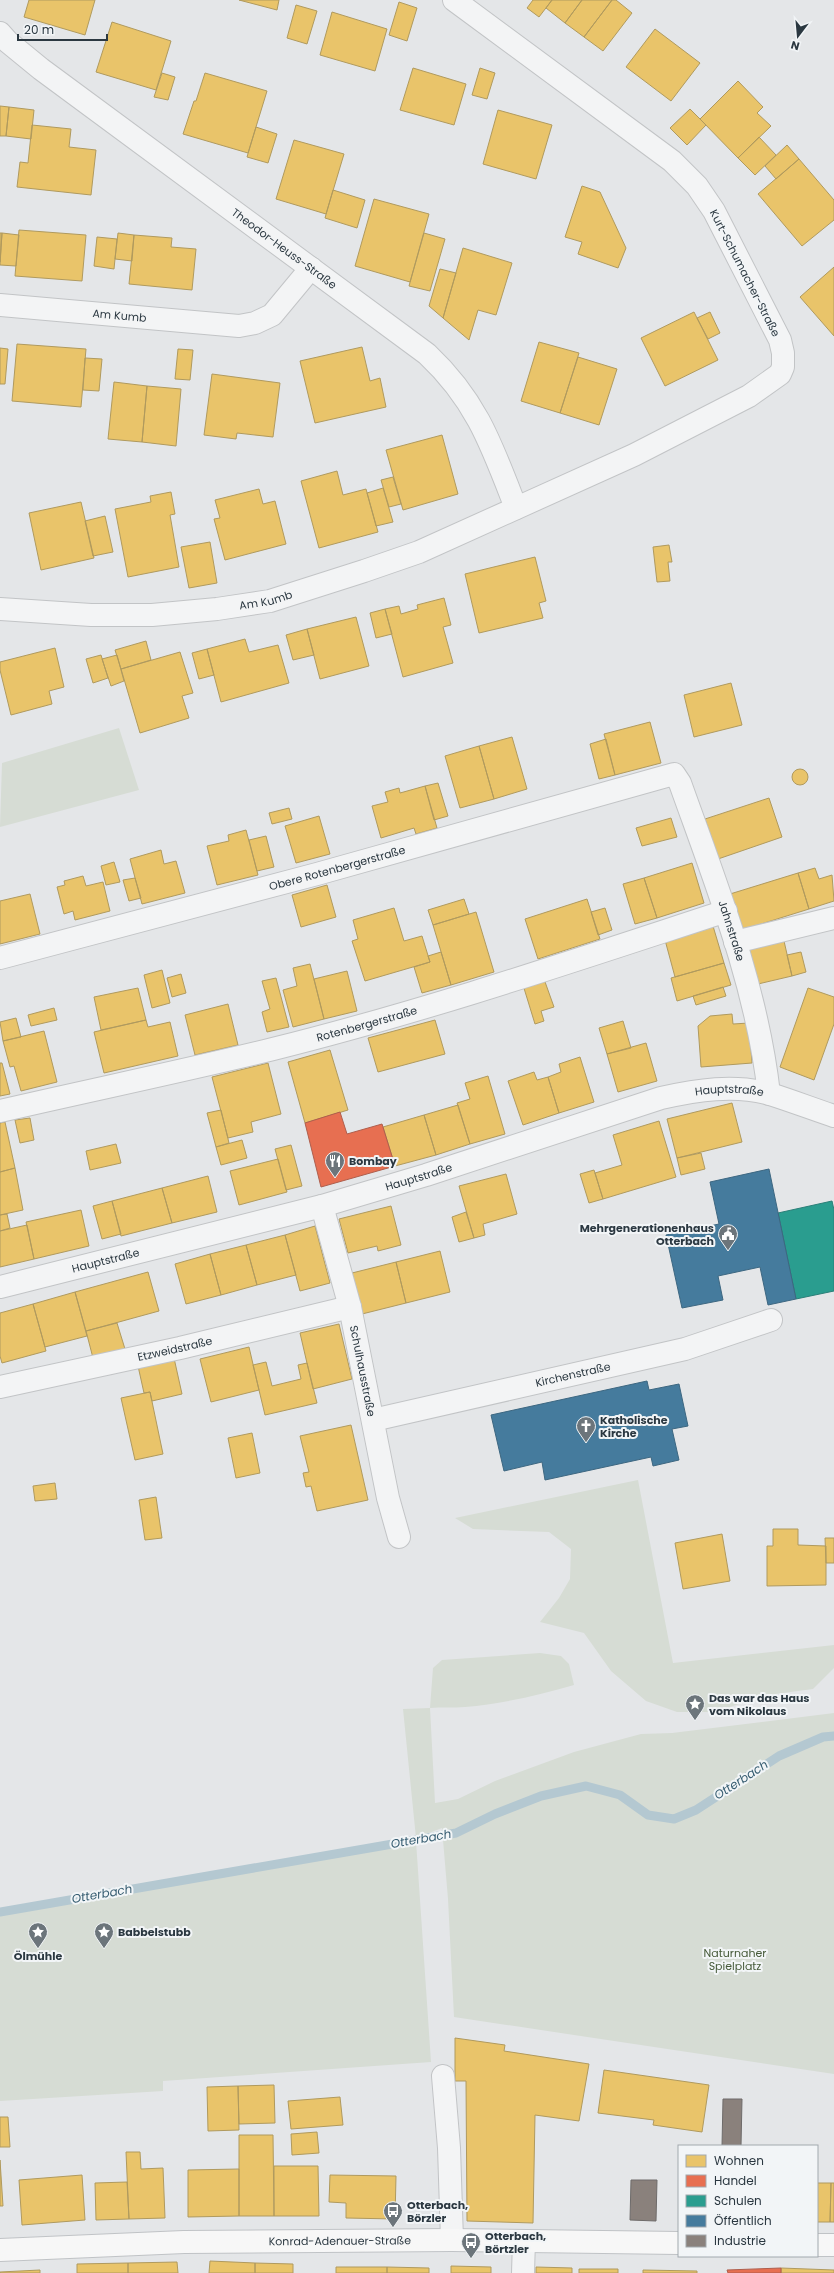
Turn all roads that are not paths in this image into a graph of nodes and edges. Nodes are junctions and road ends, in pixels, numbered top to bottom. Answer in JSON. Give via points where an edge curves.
{"nodes":[{"id":1,"x":454,"y":0,"type":"edge"},
{"id":2,"x":0,"y":33,"type":"edge"},
{"id":3,"x":311,"y":268,"type":"junction"},
{"id":4,"x":0,"y":305,"type":"edge"},
{"id":5,"x":516,"y":508,"type":"junction"},
{"id":6,"x":0,"y":609,"type":"edge"},
{"id":7,"x":674,"y":774,"type":"joint"},
{"id":8,"x":726,"y":911,"type":"junction"},
{"id":9,"x":834,"y":918,"type":"edge"},
{"id":10,"x":735,"y":942,"type":"junction"},
{"id":11,"x":0,"y":958,"type":"edge"},
{"id":12,"x":769,"y":1094,"type":"junction"},
{"id":13,"x":0,"y":1111,"type":"edge"},
{"id":14,"x":834,"y":1116,"type":"edge"},
{"id":15,"x":322,"y":1206,"type":"junction"},
{"id":16,"x":0,"y":1286,"type":"edge"},
{"id":17,"x":350,"y":1307,"type":"junction"},
{"id":18,"x":771,"y":1320,"type":"dead end"},
{"id":19,"x":0,"y":1387,"type":"edge"},
{"id":20,"x":373,"y":1420,"type":"junction"},
{"id":21,"x":398,"y":1537,"type":"dead end"},
{"id":22,"x":443,"y":2076,"type":"dead end"},
{"id":23,"x":452,"y":2240,"type":"junction"},
{"id":24,"x":524,"y":2241,"type":"junction"},
{"id":25,"x":678,"y":2243,"type":"edge"},
{"id":26,"x":818,"y":2244,"type":"edge"},
{"id":27,"x":834,"y":2245,"type":"edge"},
{"id":28,"x":0,"y":2250,"type":"edge"},
{"id":29,"x":523,"y":2273,"type":"edge"}],
"edges":[{"from":1,"to":5,"type":"street","name":"Kurt-Schumacher-Straße","via":[[672,161],[697,186],[714,211],[780,340],[783,353],[780,374],[749,396],[634,455]]},
{"from":2,"to":3,"type":"street","name":"Theodor-Heuss-Straße","via":[[41,69]]},
{"from":3,"to":4,"type":"street","name":"Am Kumb","via":[[272,315],[255,323],[239,326]]},
{"from":3,"to":5,"type":"street","name":"Theodor-Heuss-Straße","via":[[427,354],[458,385],[492,445]]},
{"from":5,"to":6,"type":"street","name":"Am Kumb","via":[[419,552],[270,601],[152,615],[91,615]]},
{"from":7,"to":8,"type":"street","name":"Jahnstraße","via":[[680,783]]},
{"from":7,"to":11,"type":"street","name":"Obere Rotenbergerstraße","via":[[317,874]]},
{"from":8,"to":10,"type":"street","name":"Jahnstraße"},
{"from":8,"to":13,"type":"street","name":"Rotenbergerstraße","via":[[499,985],[371,1022],[274,1048]]},
{"from":9,"to":10,"type":"street"},
{"from":10,"to":12,"type":"street","name":"Jahnstraße","via":[[763,1045]]},
{"from":12,"to":14,"type":"street","name":"Hauptstraße"},
{"from":12,"to":15,"type":"street","name":"Hauptstraße","via":[[743,1089],[695,1090],[661,1098],[426,1175]]},
{"from":15,"to":16,"type":"street","name":"Hauptstraße"},
{"from":15,"to":17,"type":"street","name":"Schulhausstraße"},
{"from":17,"to":19,"type":"street","name":"Etzweidstraße","via":[[180,1348]]},
{"from":17,"to":20,"type":"street","name":"Schulhausstraße"},
{"from":18,"to":20,"type":"street","name":"Kirchenstraße","via":[[685,1349]]},
{"from":20,"to":21,"type":"street","name":"Schulhausstraße"},
{"from":22,"to":23,"type":"street","via":[[449,2148]]},
{"from":23,"to":24,"type":"main road","name":"Konrad-Adenauer-Straße"},
{"from":23,"to":28,"type":"main road","name":"Konrad-Adenauer-Straße","via":[[184,2242]]},
{"from":24,"to":25,"type":"main road","name":"Konrad-Adenauer-Straße"},
{"from":24,"to":29,"type":"street"},
{"from":26,"to":27,"type":"main road"}]}
